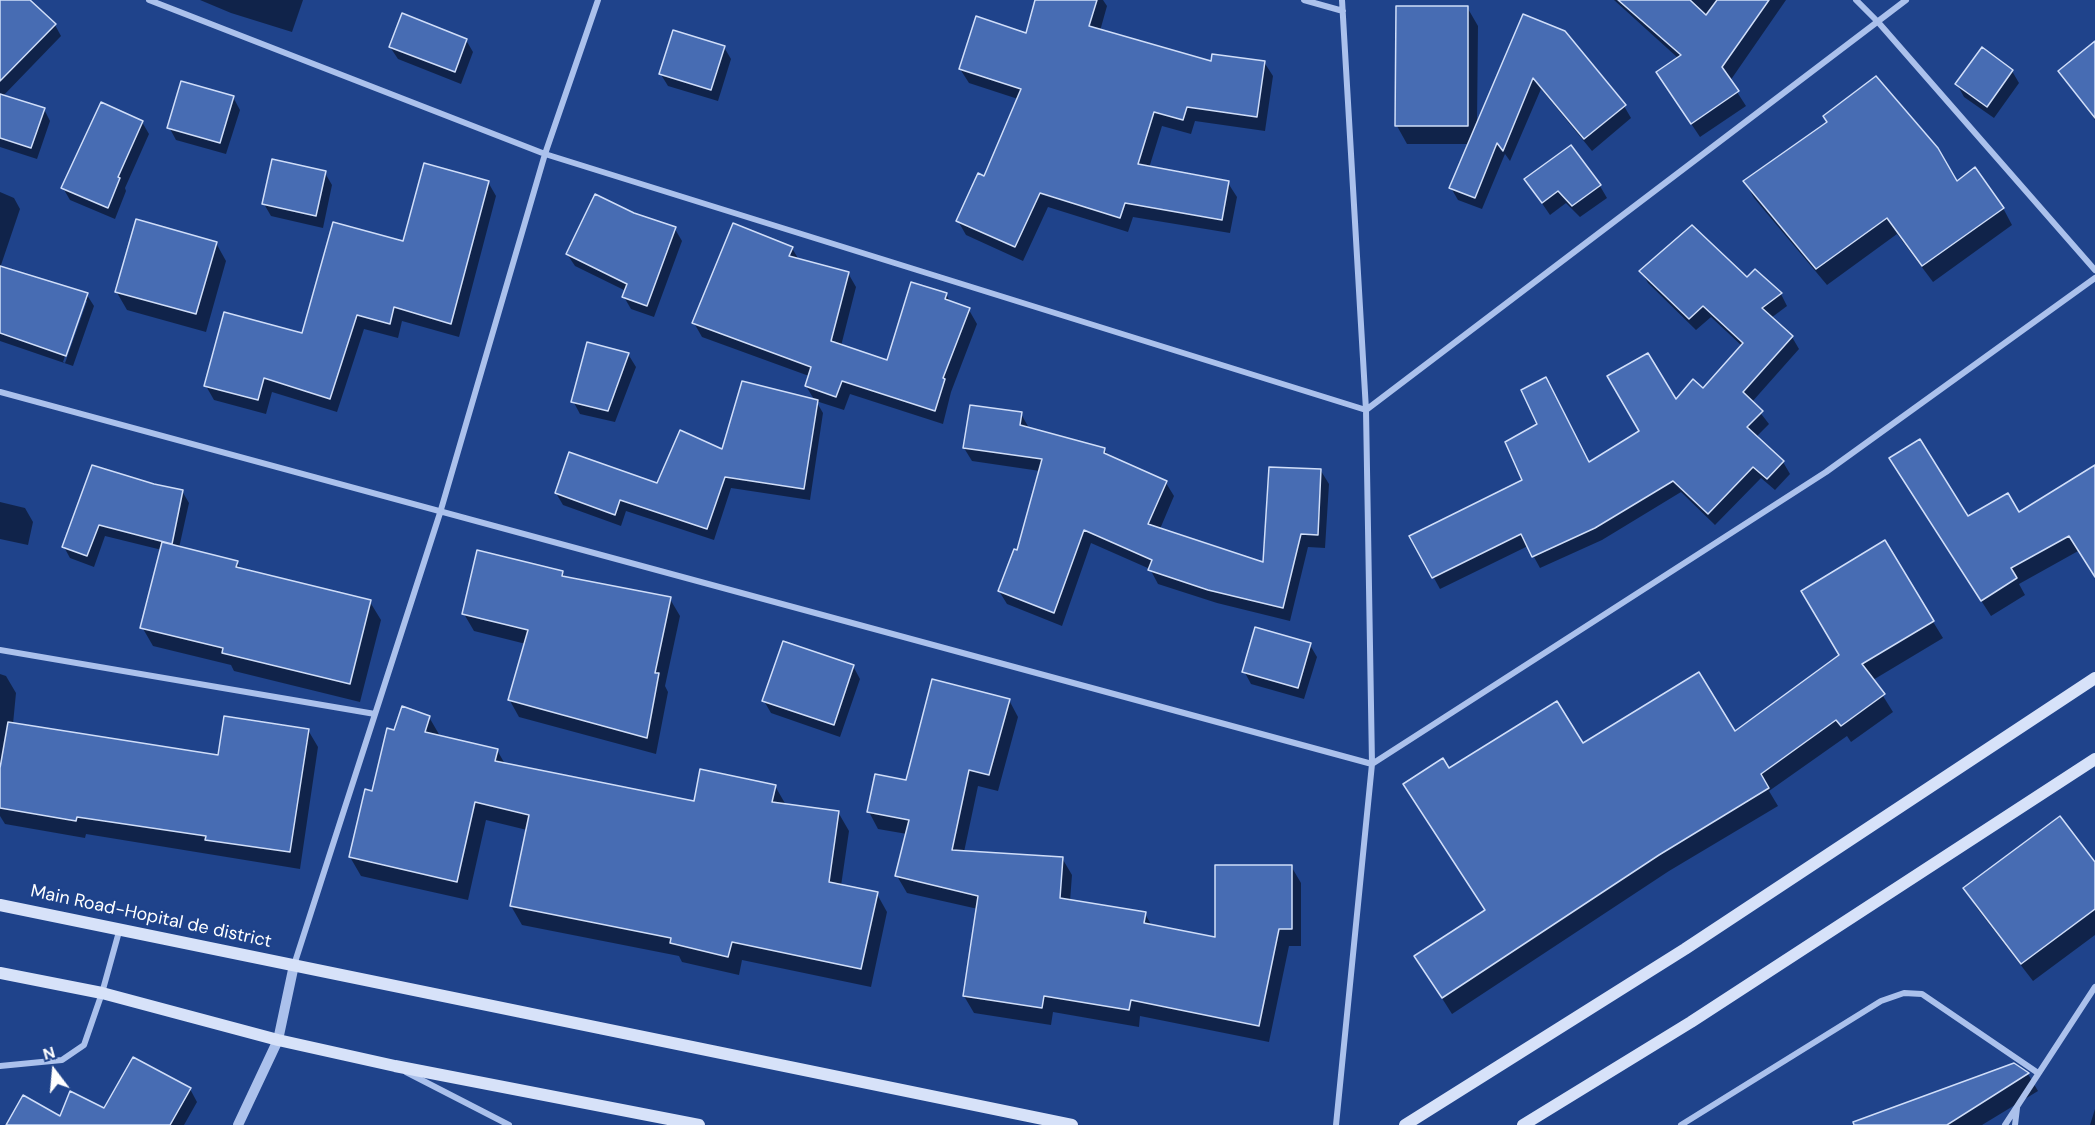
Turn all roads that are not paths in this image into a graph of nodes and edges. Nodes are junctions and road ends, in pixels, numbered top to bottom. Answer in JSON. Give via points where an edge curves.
{"nodes":[{"id":1,"x":149,"y":0,"type":"edge"},
{"id":2,"x":598,"y":0,"type":"edge"},
{"id":3,"x":1304,"y":0,"type":"edge"},
{"id":4,"x":1342,"y":0,"type":"edge"},
{"id":5,"x":1857,"y":0,"type":"edge"},
{"id":6,"x":1906,"y":0,"type":"edge"},
{"id":7,"x":1343,"y":11,"type":"junction"},
{"id":8,"x":1878,"y":22,"type":"junction"},
{"id":9,"x":545,"y":154,"type":"junction"},
{"id":10,"x":2095,"y":270,"type":"edge"},
{"id":11,"x":2095,"y":278,"type":"edge"},
{"id":12,"x":0,"y":392,"type":"edge"},
{"id":13,"x":1366,"y":410,"type":"junction"},
{"id":14,"x":440,"y":513,"type":"junction"},
{"id":15,"x":0,"y":650,"type":"edge"},
{"id":16,"x":2095,"y":678,"type":"edge"},
{"id":17,"x":375,"y":714,"type":"junction"},
{"id":18,"x":2095,"y":759,"type":"edge"},
{"id":19,"x":1372,"y":765,"type":"junction"},
{"id":20,"x":0,"y":904,"type":"edge"},
{"id":21,"x":120,"y":928,"type":"junction"},
{"id":22,"x":294,"y":965,"type":"junction"},
{"id":23,"x":0,"y":973,"type":"edge"},
{"id":24,"x":2095,"y":987,"type":"edge"},
{"id":25,"x":102,"y":993,"type":"junction"},
{"id":26,"x":278,"y":1040,"type":"junction"},
{"id":27,"x":0,"y":1066,"type":"edge"},
{"id":28,"x":395,"y":1066,"type":"junction"},
{"id":29,"x":2038,"y":1072,"type":"junction"},
{"id":30,"x":2017,"y":1105,"type":"junction"},
{"id":31,"x":238,"y":1125,"type":"edge"},
{"id":32,"x":509,"y":1125,"type":"edge"},
{"id":33,"x":699,"y":1125,"type":"edge"},
{"id":34,"x":1072,"y":1125,"type":"edge"},
{"id":35,"x":1336,"y":1125,"type":"edge"},
{"id":36,"x":1405,"y":1125,"type":"edge"},
{"id":37,"x":1523,"y":1125,"type":"edge"},
{"id":38,"x":1681,"y":1125,"type":"edge"},
{"id":39,"x":2005,"y":1125,"type":"edge"},
{"id":40,"x":2015,"y":1125,"type":"edge"}],
"edges":[{"from":1,"to":9,"type":"street"},
{"from":2,"to":9,"type":"street"},
{"from":3,"to":7,"type":"street"},
{"from":4,"to":7,"type":"street"},
{"from":5,"to":8,"type":"street"},
{"from":6,"to":8,"type":"street"},
{"from":7,"to":13,"type":"street"},
{"from":8,"to":10,"type":"street"},
{"from":8,"to":13,"type":"street"},
{"from":9,"to":13,"type":"street"},
{"from":9,"to":14,"type":"street"},
{"from":11,"to":19,"type":"street","via":[[1826,472]]},
{"from":12,"to":14,"type":"street"},
{"from":13,"to":19,"type":"street"},
{"from":14,"to":17,"type":"street"},
{"from":14,"to":19,"type":"street"},
{"from":15,"to":17,"type":"street"},
{"from":16,"to":36,"type":"main road","via":[[1685,950]]},
{"from":17,"to":22,"type":"street"},
{"from":18,"to":37,"type":"main road","via":[[1691,1022]]},
{"from":19,"to":35,"type":"street"},
{"from":20,"to":21,"type":"main road","name":"Main Road-Hopital de district"},
{"from":21,"to":22,"type":"main road","name":"Main Road-Hopital de district"},
{"from":21,"to":25,"type":"street"},
{"from":22,"to":26,"type":"street"},
{"from":22,"to":34,"type":"main road","name":"Main Road-Hopital de district"},
{"from":23,"to":25,"type":"main road"},
{"from":24,"to":29,"type":"street"},
{"from":25,"to":26,"type":"main road"},
{"from":25,"to":27,"type":"street","via":[[84,1045],[74,1054],[62,1060]]},
{"from":26,"to":28,"type":"main road"},
{"from":26,"to":31,"type":"street"},
{"from":28,"to":32,"type":"street"},
{"from":28,"to":33,"type":"main road"},
{"from":29,"to":30,"type":"street"},
{"from":29,"to":38,"type":"street","via":[[1922,994],[1904,993],[1881,1001]]},
{"from":30,"to":39,"type":"street"},
{"from":30,"to":40,"type":"street"}]}
